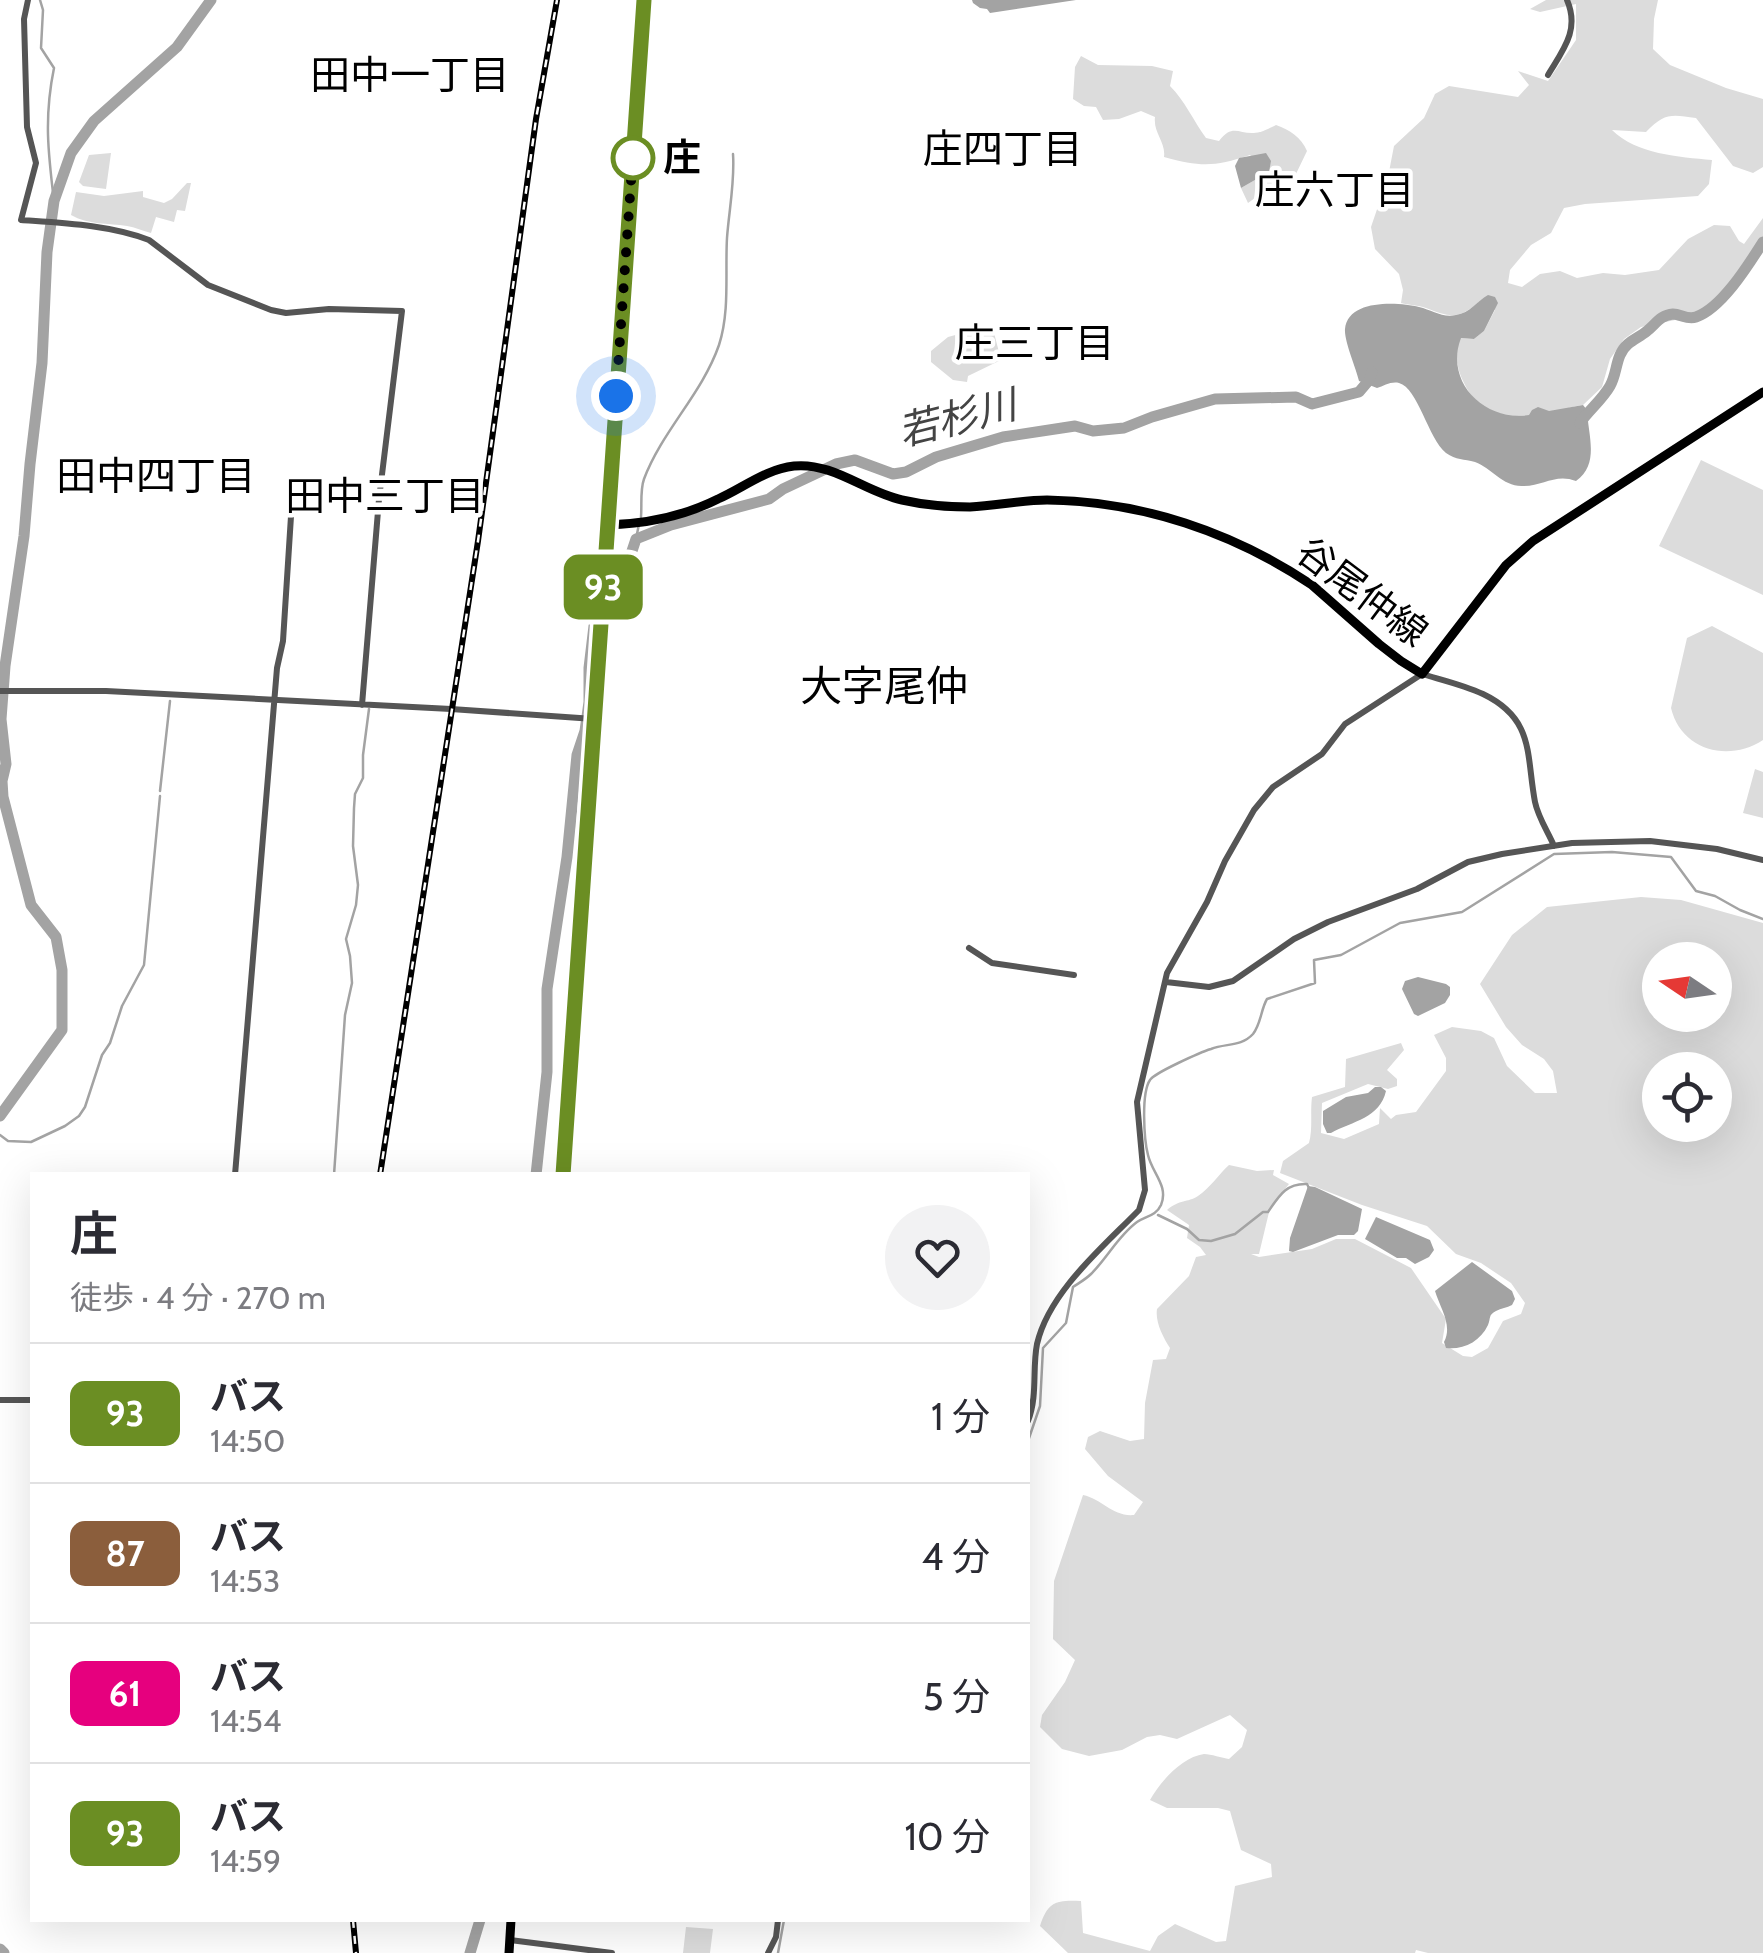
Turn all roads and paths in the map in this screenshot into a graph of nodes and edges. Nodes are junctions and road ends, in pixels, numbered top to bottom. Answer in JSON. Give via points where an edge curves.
{"nodes":[{"id":1,"x":28,"y":0,"type":"edge"},
{"id":2,"x":644,"y":0,"type":"edge"},
{"id":3,"x":1568,"y":0,"type":"edge"},
{"id":4,"x":1548,"y":75,"type":"dead end"},
{"id":5,"x":1763,"y":392,"type":"edge"},
{"id":6,"x":293,"y":486,"type":"dead end"},
{"id":7,"x":608,"y":525,"type":"junction"},
{"id":8,"x":1422,"y":674,"type":"junction"},
{"id":9,"x":0,"y":691,"type":"edge"},
{"id":10,"x":275,"y":700,"type":"junction"},
{"id":11,"x":362,"y":705,"type":"junction"},
{"id":12,"x":589,"y":718,"type":"junction"},
{"id":13,"x":1554,"y":846,"type":"junction"},
{"id":14,"x":1763,"y":860,"type":"edge"},
{"id":15,"x":969,"y":948,"type":"dead end"},
{"id":16,"x":1074,"y":975,"type":"dead end"},
{"id":17,"x":1166,"y":982,"type":"junction"},
{"id":18,"x":235,"y":1172,"type":"edge"},
{"id":19,"x":563,"y":1172,"type":"edge"},
{"id":20,"x":0,"y":1400,"type":"edge"},
{"id":21,"x":30,"y":1400,"type":"edge"},
{"id":22,"x":1030,"y":1413,"type":"edge"},
{"id":23,"x":511,"y":1922,"type":"edge"},
{"id":24,"x":778,"y":1922,"type":"edge"},
{"id":25,"x":510,"y":1940,"type":"junction"},
{"id":26,"x":509,"y":1953,"type":"edge"},
{"id":27,"x":612,"y":1953,"type":"edge"},
{"id":28,"x":768,"y":1953,"type":"edge"}],
"edges":[{"from":1,"to":11,"type":"street","via":[[26,126],[36,163],[21,220],[149,240],[208,286],[286,314],[402,311]]},
{"from":2,"to":7,"type":"main road"},
{"from":3,"to":4,"type":"street","via":[[1573,26]]},
{"from":5,"to":8,"type":"main road","name":"谷尾仲線","via":[[1533,541],[1506,564]]},
{"from":6,"to":10,"type":"street"},
{"from":7,"to":8,"type":"main road","name":"谷尾仲線","via":[[683,514],[767,473],[811,465],[900,500],[933,505],[1042,500],[1130,508],[1254,551],[1297,576]]},
{"from":7,"to":12,"type":"main road"},
{"from":8,"to":13,"type":"street","via":[[1483,694],[1514,718],[1526,737],[1536,807]]},
{"from":8,"to":17,"type":"street","via":[[1345,724],[1322,754],[1266,794]]},
{"from":9,"to":10,"type":"street"},
{"from":10,"to":11,"type":"street"},
{"from":10,"to":18,"type":"street"},
{"from":11,"to":12,"type":"street"},
{"from":12,"to":19,"type":"main road"},
{"from":13,"to":14,"type":"street","via":[[1650,841]]},
{"from":13,"to":17,"type":"street","via":[[1468,862],[1304,933],[1233,982]]},
{"from":15,"to":16,"type":"street","via":[[992,963]]},
{"from":17,"to":22,"type":"street","via":[[1137,1102],[1144,1198],[1068,1284],[1046,1323],[1036,1348]]},
{"from":20,"to":21,"type":"street"},
{"from":23,"to":25,"type":"main road"},
{"from":24,"to":28,"type":"street"},
{"from":25,"to":26,"type":"main road"},
{"from":25,"to":27,"type":"street"}]}
